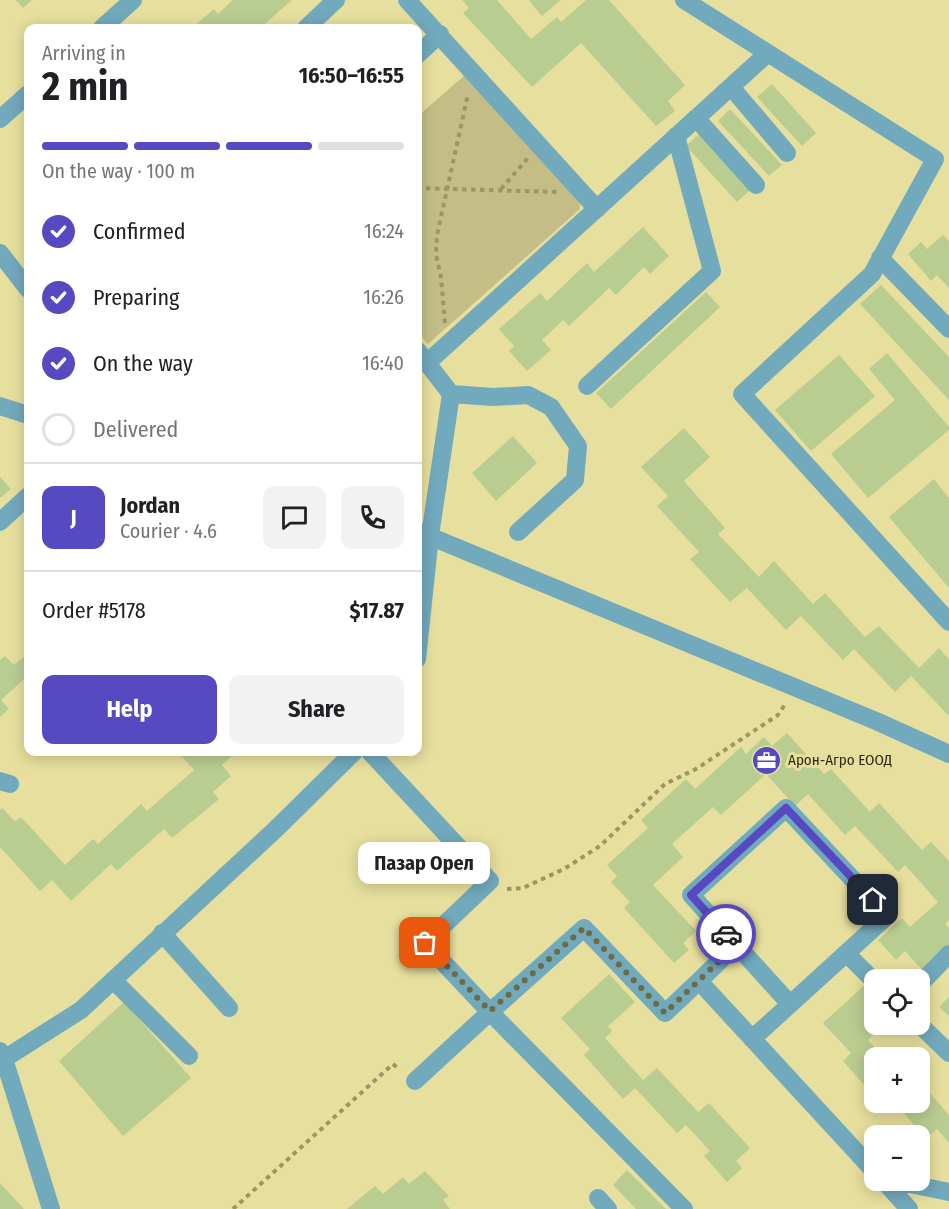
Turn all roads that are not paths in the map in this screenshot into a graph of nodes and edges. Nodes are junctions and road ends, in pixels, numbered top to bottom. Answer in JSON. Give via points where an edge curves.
{"nodes":[{"id":1,"x":133,"y":0,"type":"edge"},
{"id":2,"x":336,"y":0,"type":"edge"},
{"id":3,"x":407,"y":0,"type":"edge"},
{"id":4,"x":684,"y":0,"type":"edge"},
{"id":5,"x":115,"y":24,"type":"edge"},
{"id":6,"x":310,"y":24,"type":"edge"},
{"id":7,"x":440,"y":34,"type":"junction"},
{"id":8,"x":422,"y":50,"type":"edge"},
{"id":9,"x":768,"y":53,"type":"junction"},
{"id":10,"x":731,"y":87,"type":"junction"},
{"id":11,"x":24,"y":98,"type":"edge"},
{"id":12,"x":696,"y":118,"type":"junction"},
{"id":13,"x":0,"y":119,"type":"edge"},
{"id":14,"x":676,"y":136,"type":"junction"},
{"id":15,"x":787,"y":153,"type":"dead end"},
{"id":16,"x":756,"y":185,"type":"dead end"},
{"id":17,"x":597,"y":208,"type":"junction"},
{"id":18,"x":0,"y":253,"type":"edge"},
{"id":19,"x":880,"y":258,"type":"junction"},
{"id":20,"x":24,"y":284,"type":"edge"},
{"id":21,"x":949,"y":329,"type":"edge"},
{"id":22,"x":422,"y":356,"type":"edge"},
{"id":23,"x":587,"y":386,"type":"dead end"},
{"id":24,"x":451,"y":394,"type":"junction"},
{"id":25,"x":0,"y":406,"type":"edge"},
{"id":26,"x":24,"y":414,"type":"edge"},
{"id":27,"x":24,"y":500,"type":"edge"},
{"id":28,"x":0,"y":522,"type":"edge"},
{"id":29,"x":518,"y":532,"type":"dead end"},
{"id":30,"x":423,"y":534,"type":"edge"},
{"id":31,"x":422,"y":555,"type":"edge"},
{"id":32,"x":949,"y":622,"type":"edge"},
{"id":33,"x":949,"y":754,"type":"edge"},
{"id":34,"x":350,"y":756,"type":"edge"},
{"id":35,"x":374,"y":756,"type":"edge"},
{"id":36,"x":162,"y":933,"type":"junction"},
{"id":37,"x":736,"y":945,"type":"junction"},
{"id":38,"x":846,"y":953,"type":"junction"},
{"id":39,"x":949,"y":954,"type":"edge"},
{"id":40,"x":864,"y":971,"type":"edge"},
{"id":41,"x":930,"y":974,"type":"edge"},
{"id":42,"x":113,"y":980,"type":"junction"},
{"id":43,"x":699,"y":981,"type":"junction"},
{"id":44,"x":790,"y":1004,"type":"junction"},
{"id":45,"x":229,"y":1008,"type":"dead end"},
{"id":46,"x":490,"y":1011,"type":"junction"},
{"id":47,"x":930,"y":1035,"type":"edge"},
{"id":48,"x":752,"y":1039,"type":"junction"},
{"id":49,"x":949,"y":1053,"type":"edge"},
{"id":50,"x":2,"y":1055,"type":"edge"},
{"id":51,"x":189,"y":1056,"type":"dead end"},
{"id":52,"x":415,"y":1081,"type":"road end"},
{"id":53,"x":864,"y":1160,"type":"edge"},
{"id":54,"x":930,"y":1188,"type":"edge"},
{"id":55,"x":893,"y":1191,"type":"edge"},
{"id":56,"x":949,"y":1192,"type":"edge"},
{"id":57,"x":51,"y":1209,"type":"edge"},
{"id":58,"x":684,"y":1209,"type":"edge"},
{"id":59,"x":909,"y":1209,"type":"edge"}],
"edges":[{"from":1,"to":5,"type":"street"},
{"from":2,"to":6,"type":"street"},
{"from":3,"to":7,"type":"street"},
{"from":4,"to":9,"type":"street"},
{"from":7,"to":8,"type":"street"},
{"from":7,"to":17,"type":"street"},
{"from":9,"to":10,"type":"street"},
{"from":9,"to":19,"type":"street","via":[[935,159]]},
{"from":10,"to":12,"type":"street"},
{"from":10,"to":15,"type":"street"},
{"from":11,"to":13,"type":"street"},
{"from":12,"to":14,"type":"street"},
{"from":12,"to":16,"type":"street"},
{"from":14,"to":17,"type":"street"},
{"from":14,"to":23,"type":"street","via":[[712,272]]},
{"from":17,"to":22,"type":"street","via":[[454,338]]},
{"from":18,"to":20,"type":"street"},
{"from":19,"to":21,"type":"street"},
{"from":19,"to":32,"type":"street","via":[[872,273],[741,394]]},
{"from":22,"to":24,"type":"street"},
{"from":24,"to":29,"type":"street","via":[[528,395],[551,407],[578,446],[575,480]]},
{"from":24,"to":30,"type":"street"},
{"from":25,"to":26,"type":"street"},
{"from":27,"to":28,"type":"street"},
{"from":30,"to":31,"type":"street"},
{"from":30,"to":33,"type":"street"},
{"from":34,"to":36,"type":"street"},
{"from":35,"to":46,"type":"street","via":[[490,881],[425,943]]},
{"from":36,"to":42,"type":"street"},
{"from":36,"to":45,"type":"street"},
{"from":37,"to":38,"type":"street","via":[[691,895],[786,808],[887,915]]},
{"from":37,"to":43,"type":"street"},
{"from":37,"to":44,"type":"street"},
{"from":38,"to":40,"type":"street"},
{"from":38,"to":44,"type":"street"},
{"from":39,"to":41,"type":"street"},
{"from":42,"to":50,"type":"street","via":[[81,1010]]},
{"from":42,"to":51,"type":"street"},
{"from":43,"to":46,"type":"street","via":[[665,1013],[584,928]]},
{"from":43,"to":48,"type":"street"},
{"from":44,"to":48,"type":"street"},
{"from":46,"to":52,"type":"street"},
{"from":46,"to":58,"type":"street"},
{"from":47,"to":49,"type":"street"},
{"from":48,"to":53,"type":"street"},
{"from":50,"to":57,"type":"street"},
{"from":54,"to":56,"type":"street"},
{"from":55,"to":59,"type":"street"}]}
